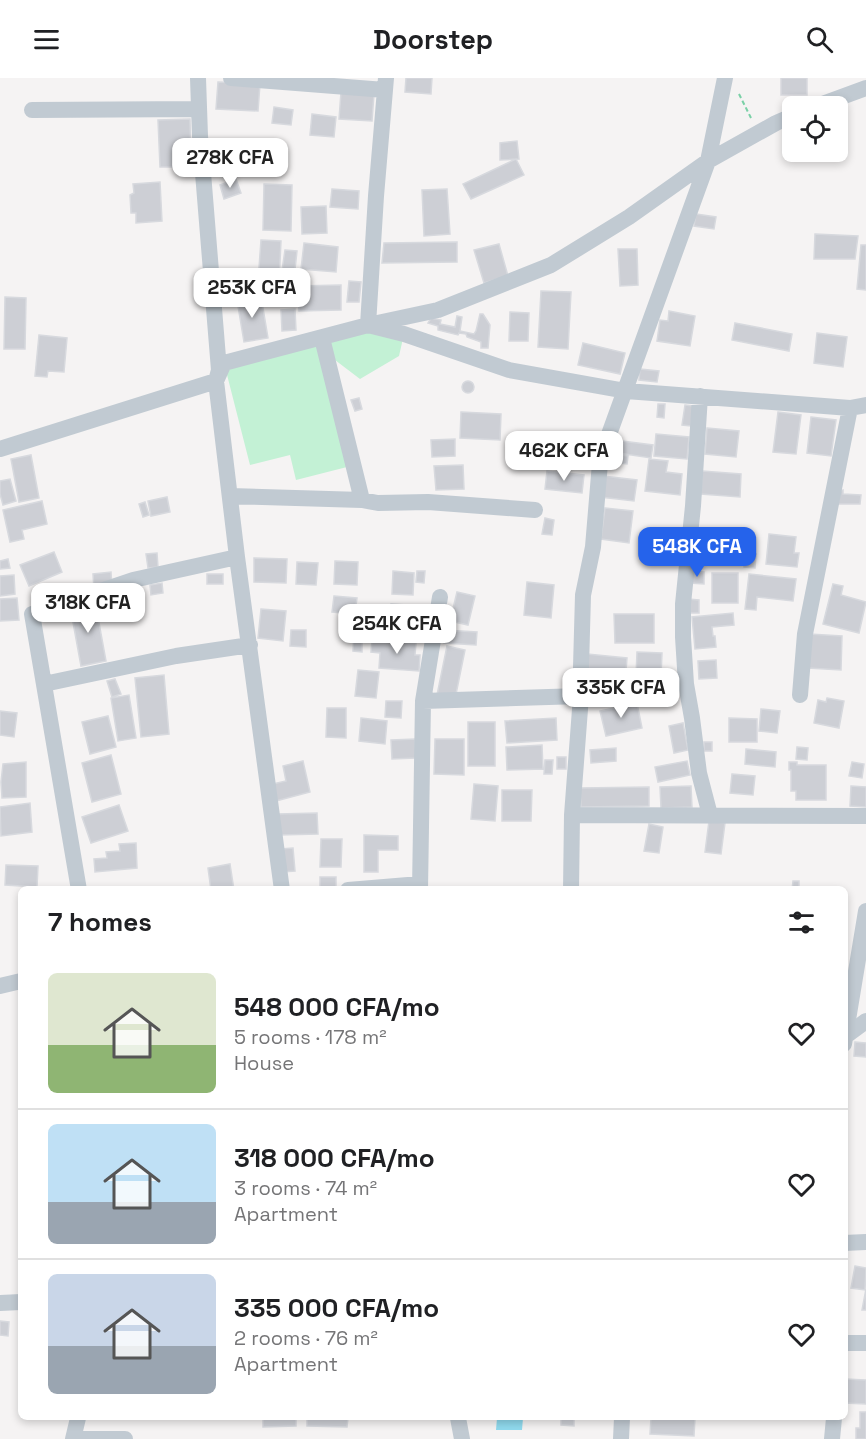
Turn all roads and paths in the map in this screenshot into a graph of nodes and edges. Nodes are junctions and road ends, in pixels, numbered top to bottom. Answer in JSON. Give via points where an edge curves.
{"nodes":[{"id":1,"x":198,"y":78,"type":"edge"},
{"id":2,"x":231,"y":78,"type":"edge"},
{"id":3,"x":731,"y":83,"type":"edge"},
{"id":4,"x":386,"y":84,"type":"edge"},
{"id":5,"x":866,"y":88,"type":"edge"},
{"id":6,"x":844,"y":96,"type":"edge"},
{"id":7,"x":199,"y":109,"type":"junction"},
{"id":8,"x":32,"y":110,"type":"dead end"},
{"id":9,"x":782,"y":121,"type":"edge"},
{"id":10,"x":765,"y":129,"type":"junction"},
{"id":11,"x":708,"y":161,"type":"junction"},
{"id":12,"x":368,"y":325,"type":"junction"},
{"id":13,"x":322,"y":338,"type":"junction"},
{"id":14,"x":216,"y":381,"type":"junction"},
{"id":15,"x":626,"y":390,"type":"junction"},
{"id":16,"x":700,"y":396,"type":"junction"},
{"id":17,"x":858,"y":407,"type":"edge"},
{"id":18,"x":0,"y":449,"type":"edge"},
{"id":19,"x":230,"y":496,"type":"junction"},
{"id":20,"x":362,"y":500,"type":"junction"},
{"id":21,"x":535,"y":510,"type":"dead end"},
{"id":22,"x":237,"y":557,"type":"junction"},
{"id":23,"x":440,"y":597,"type":"dead end"},
{"id":24,"x":250,"y":645,"type":"junction"},
{"id":25,"x":44,"y":684,"type":"junction"},
{"id":26,"x":800,"y":695,"type":"dead end"},
{"id":27,"x":581,"y":696,"type":"junction"},
{"id":28,"x":423,"y":701,"type":"junction"},
{"id":29,"x":710,"y":814,"type":"junction"},
{"id":30,"x":572,"y":815,"type":"junction"},
{"id":31,"x":866,"y":816,"type":"edge"},
{"id":32,"x":78,"y":886,"type":"edge"},
{"id":33,"x":281,"y":886,"type":"edge"},
{"id":34,"x":420,"y":886,"type":"edge"},
{"id":35,"x":571,"y":886,"type":"edge"},
{"id":36,"x":866,"y":910,"type":"edge"},
{"id":37,"x":18,"y":982,"type":"edge"},
{"id":38,"x":0,"y":986,"type":"edge"},
{"id":39,"x":866,"y":1021,"type":"edge"},
{"id":40,"x":848,"y":1027,"type":"edge"},
{"id":41,"x":848,"y":1038,"type":"edge"},
{"id":42,"x":866,"y":1242,"type":"edge"},
{"id":43,"x":848,"y":1243,"type":"edge"},
{"id":44,"x":18,"y":1302,"type":"edge"},
{"id":45,"x":0,"y":1303,"type":"edge"},
{"id":46,"x":848,"y":1342,"type":"edge"},
{"id":47,"x":866,"y":1343,"type":"edge"},
{"id":48,"x":78,"y":1420,"type":"edge"},
{"id":49,"x":458,"y":1420,"type":"edge"},
{"id":50,"x":622,"y":1420,"type":"edge"},
{"id":51,"x":834,"y":1420,"type":"edge"},
{"id":52,"x":73,"y":1439,"type":"edge"},
{"id":53,"x":125,"y":1439,"type":"edge"},
{"id":54,"x":462,"y":1439,"type":"edge"},
{"id":55,"x":621,"y":1439,"type":"edge"},
{"id":56,"x":832,"y":1439,"type":"edge"}],
"edges":[{"from":1,"to":7,"type":"street"},
{"from":2,"to":4,"type":"street"},
{"from":3,"to":10,"type":"path","via":[[750,117]]},
{"from":3,"to":11,"type":"street"},
{"from":4,"to":12,"type":"street"},
{"from":5,"to":6,"type":"street"},
{"from":7,"to":8,"type":"street"},
{"from":7,"to":14,"type":"street","via":[[219,370]]},
{"from":9,"to":10,"type":"street"},
{"from":10,"to":11,"type":"street"},
{"from":11,"to":12,"type":"street","via":[[551,265],[438,310]]},
{"from":11,"to":15,"type":"street"},
{"from":12,"to":13,"type":"street"},
{"from":12,"to":15,"type":"street","via":[[509,370]]},
{"from":13,"to":14,"type":"street","via":[[224,363]]},
{"from":13,"to":20,"type":"street"},
{"from":14,"to":18,"type":"street"},
{"from":14,"to":19,"type":"street"},
{"from":15,"to":16,"type":"street"},
{"from":15,"to":27,"type":"street","via":[[600,464],[593,547],[583,595]]},
{"from":16,"to":17,"type":"street"},
{"from":16,"to":29,"type":"street","via":[[683,638],[699,773]]},
{"from":17,"to":26,"type":"street","via":[[805,634]]},
{"from":19,"to":20,"type":"street"},
{"from":19,"to":22,"type":"street"},
{"from":20,"to":21,"type":"street"},
{"from":22,"to":24,"type":"street"},
{"from":22,"to":25,"type":"street","via":[[133,580],[32,614]]},
{"from":23,"to":28,"type":"street"},
{"from":24,"to":25,"type":"street"},
{"from":24,"to":33,"type":"street"},
{"from":25,"to":32,"type":"street"},
{"from":27,"to":28,"type":"street"},
{"from":27,"to":30,"type":"street"},
{"from":28,"to":34,"type":"street"},
{"from":29,"to":30,"type":"street"},
{"from":29,"to":31,"type":"street"},
{"from":30,"to":35,"type":"street"},
{"from":36,"to":40,"type":"street"},
{"from":37,"to":38,"type":"street"},
{"from":39,"to":41,"type":"street"},
{"from":42,"to":43,"type":"street"},
{"from":44,"to":45,"type":"street"},
{"from":46,"to":47,"type":"street"},
{"from":48,"to":52,"type":"street"},
{"from":49,"to":54,"type":"street"},
{"from":50,"to":55,"type":"street"},
{"from":51,"to":56,"type":"street"},
{"from":52,"to":53,"type":"street"}]}
